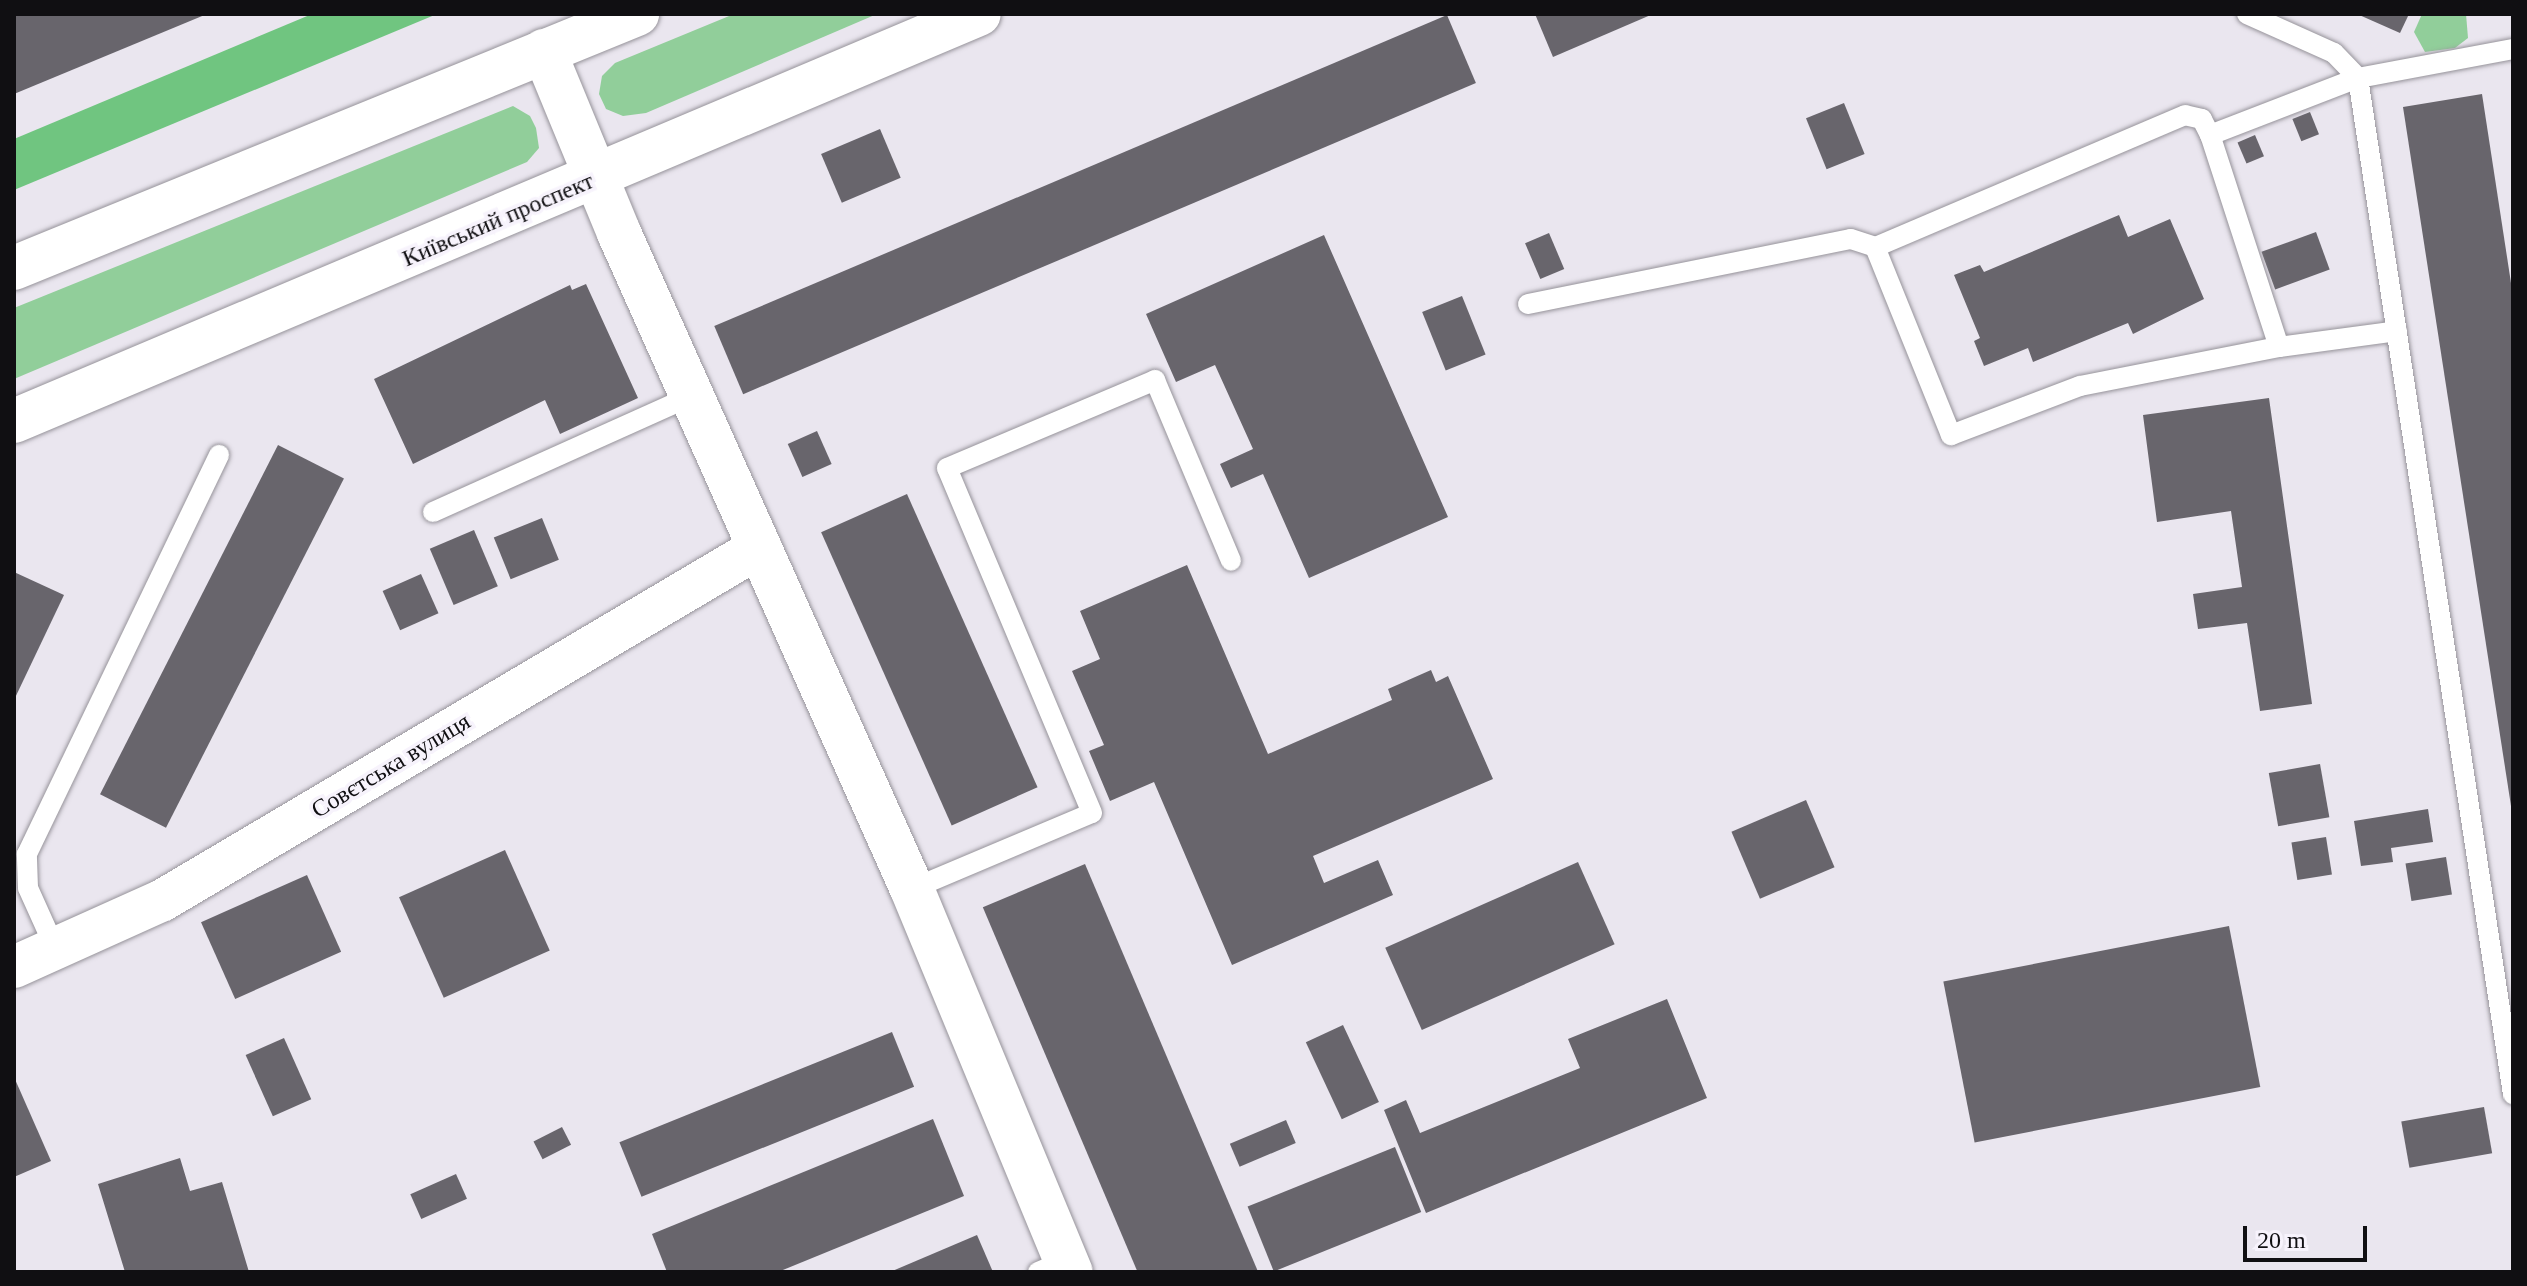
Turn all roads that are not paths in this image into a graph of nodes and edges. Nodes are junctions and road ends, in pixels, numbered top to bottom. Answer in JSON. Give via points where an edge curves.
{"nodes":[{"id":1,"x":637,"y":14,"type":"edge"},
{"id":2,"x":979,"y":14,"type":"edge"},
{"id":3,"x":2247,"y":14,"type":"edge"},
{"id":4,"x":2513,"y":49,"type":"edge"},
{"id":5,"x":544,"y":51,"type":"junction"},
{"id":6,"x":2358,"y":78,"type":"junction"},
{"id":7,"x":2210,"y":135,"type":"junction"},
{"id":8,"x":595,"y":179,"type":"junction"},
{"id":9,"x":1875,"y":247,"type":"junction"},
{"id":10,"x":14,"y":268,"type":"edge"},
{"id":11,"x":1528,"y":304,"type":"dead end"},
{"id":12,"x":2397,"y":331,"type":"junction"},
{"id":13,"x":2279,"y":347,"type":"junction"},
{"id":14,"x":693,"y":395,"type":"junction"},
{"id":15,"x":14,"y":421,"type":"edge"},
{"id":16,"x":219,"y":455,"type":"dead end"},
{"id":17,"x":433,"y":512,"type":"dead end"},
{"id":18,"x":760,"y":547,"type":"junction"},
{"id":19,"x":1231,"y":561,"type":"dead end"},
{"id":20,"x":912,"y":889,"type":"junction"},
{"id":21,"x":55,"y":948,"type":"junction"},
{"id":22,"x":14,"y":967,"type":"edge"},
{"id":23,"x":2513,"y":1094,"type":"edge"},
{"id":24,"x":1059,"y":1268,"type":"edge"}],
"edges":[{"from":1,"to":5,"type":"main road"},
{"from":2,"to":8,"type":"main road","name":"Київський проспект"},
{"from":3,"to":6,"type":"lane","via":[[2334,53]]},
{"from":4,"to":6,"type":"lane"},
{"from":5,"to":8,"type":"main road"},
{"from":5,"to":10,"type":"main road"},
{"from":6,"to":7,"type":"lane"},
{"from":6,"to":12,"type":"lane"},
{"from":7,"to":9,"type":"lane","via":[[2202,119],[2185,115]]},
{"from":7,"to":13,"type":"lane"},
{"from":8,"to":14,"type":"main road"},
{"from":8,"to":15,"type":"main road","name":"Київський проспект"},
{"from":9,"to":11,"type":"lane","via":[[1851,239]]},
{"from":9,"to":13,"type":"lane","via":[[1951,435],[2080,386]]},
{"from":12,"to":13,"type":"lane"},
{"from":12,"to":23,"type":"lane"},
{"from":14,"to":17,"type":"lane"},
{"from":14,"to":18,"type":"main road"},
{"from":16,"to":21,"type":"lane","via":[[27,854],[28,888]]},
{"from":18,"to":20,"type":"main road"},
{"from":18,"to":21,"type":"street","name":"Совєтська вулиця","via":[[163,900]]},
{"from":19,"to":20,"type":"lane","via":[[1155,380],[947,468],[1092,813]]},
{"from":20,"to":24,"type":"main road"},
{"from":21,"to":22,"type":"street","name":"Совєтська вулиця"}]}
